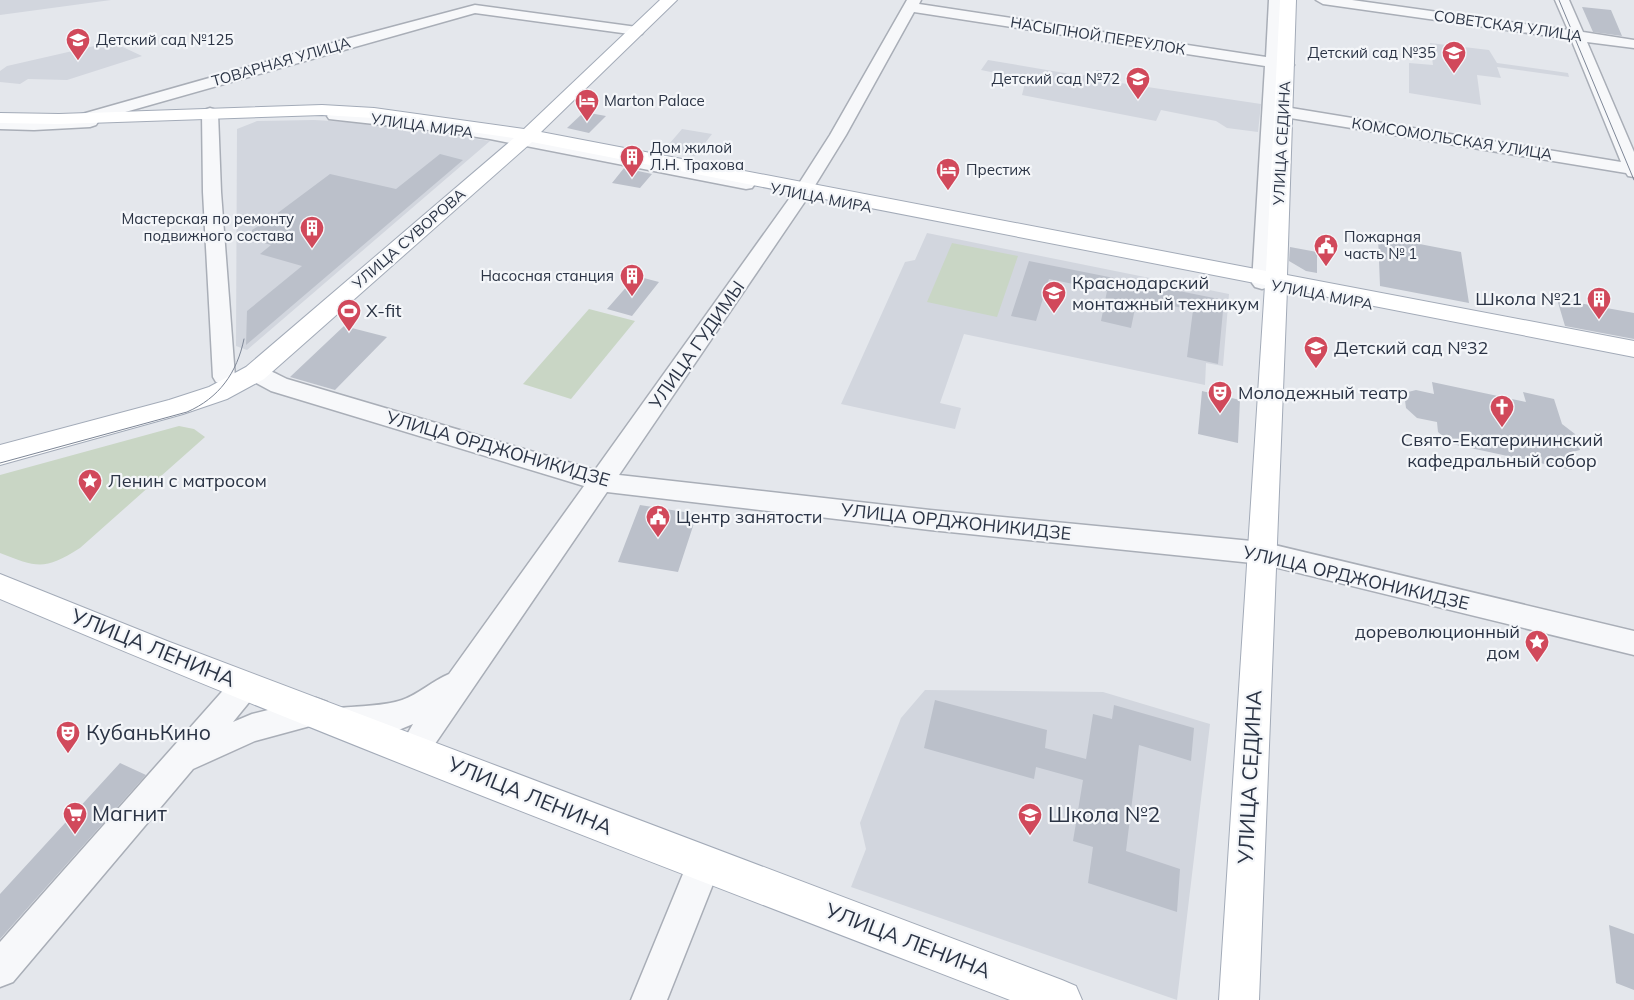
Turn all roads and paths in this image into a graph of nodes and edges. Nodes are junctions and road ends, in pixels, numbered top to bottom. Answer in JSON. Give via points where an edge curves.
{"nodes":[{"id":1,"x":656,"y":0,"type":"edge"},
{"id":2,"x":669,"y":0,"type":"edge"},
{"id":3,"x":1276,"y":0,"type":"edge"},
{"id":4,"x":1288,"y":0,"type":"edge"},
{"id":5,"x":1323,"y":0,"type":"edge"},
{"id":6,"x":1562,"y":0,"type":"edge"},
{"id":7,"x":912,"y":3,"type":"edge"},
{"id":8,"x":631,"y":30,"type":"junction"},
{"id":9,"x":1579,"y":36,"type":"junction"},
{"id":10,"x":1634,"y":44,"type":"edge"},
{"id":11,"x":1280,"y":64,"type":"junction"},
{"id":12,"x":1277,"y":111,"type":"junction"},
{"id":13,"x":210,"y":115,"type":"junction"},
{"id":14,"x":0,"y":118,"type":"edge"},
{"id":15,"x":87,"y":118,"type":"junction"},
{"id":16,"x":0,"y":124,"type":"edge"},
{"id":17,"x":66,"y":124,"type":"junction"},
{"id":18,"x":517,"y":137,"type":"junction"},
{"id":19,"x":6,"y":141,"type":"dead end"},
{"id":20,"x":1634,"y":170,"type":"edge"},
{"id":21,"x":803,"y":191,"type":"junction"},
{"id":22,"x":1269,"y":281,"type":"junction"},
{"id":23,"x":1634,"y":349,"type":"edge"},
{"id":24,"x":1634,"y":356,"type":"edge"},
{"id":25,"x":255,"y":373,"type":"junction"},
{"id":26,"x":224,"y":378,"type":"junction"},
{"id":27,"x":0,"y":442,"type":"edge"},
{"id":28,"x":0,"y":455,"type":"edge"},
{"id":29,"x":602,"y":482,"type":"junction"},
{"id":30,"x":1262,"y":553,"type":"junction"},
{"id":31,"x":0,"y":586,"type":"edge"},
{"id":32,"x":1634,"y":643,"type":"edge"},
{"id":33,"x":462,"y":678,"type":"junction"},
{"id":34,"x":245,"y":686,"type":"junction"},
{"id":35,"x":328,"y":717,"type":"junction"},
{"id":36,"x":413,"y":750,"type":"junction"},
{"id":37,"x":182,"y":759,"type":"junction"},
{"id":38,"x":704,"y":864,"type":"junction"},
{"id":39,"x":0,"y":969,"type":"edge"},
{"id":40,"x":649,"y":1000,"type":"edge"},
{"id":41,"x":1062,"y":1000,"type":"edge"},
{"id":42,"x":1239,"y":1000,"type":"edge"}],
"edges":[{"from":1,"to":8,"type":"main road","name":"УЛИЦА СУВОРОВА"},
{"from":2,"to":8,"type":"main road","name":"УЛИЦА СУВОРОВА"},
{"from":3,"to":11,"type":"street","name":"УЛИЦА СЕДИНА"},
{"from":4,"to":11,"type":"main road","name":"УЛИЦА СЕДИНА"},
{"from":5,"to":9,"type":"street","name":"СОВЕТСКАЯ УЛИЦА"},
{"from":6,"to":9,"type":"street"},
{"from":7,"to":11,"type":"street","name":"НАСЫПНОЙ ПЕРЕУЛОК"},
{"from":7,"to":21,"type":"street","name":"УЛИЦА ГУДИМЫ"},
{"from":8,"to":15,"type":"street","name":"ТОВАРНАЯ УЛИЦА","via":[[475,10]]},
{"from":8,"to":18,"type":"main road","name":"УЛИЦА СУВОРОВА"},
{"from":9,"to":10,"type":"street","name":"СОВЕТСКАЯ УЛИЦА"},
{"from":9,"to":20,"type":"street"},
{"from":11,"to":12,"type":"main road","name":"УЛИЦА СЕДИНА"},
{"from":12,"to":20,"type":"street","name":"КОМСОМОЛЬСКАЯ УЛИЦА"},
{"from":12,"to":22,"type":"main road","name":"УЛИЦА СЕДИНА"},
{"from":13,"to":15,"type":"main road","name":"УЛИЦА МИРА"},
{"from":13,"to":17,"type":"street","name":"УЛИЦА МИРА"},
{"from":13,"to":18,"type":"main road","name":"УЛИЦА МИРА","via":[[322,110],[365,113]]},
{"from":13,"to":26,"type":"street"},
{"from":14,"to":15,"type":"main road","name":"УЛИЦА МИРА"},
{"from":15,"to":17,"type":"street","name":"ТОВАРНАЯ УЛИЦА"},
{"from":16,"to":17,"type":"street","name":"УЛИЦА МИРА"},
{"from":17,"to":19,"type":"street"},
{"from":18,"to":21,"type":"main road","name":"УЛИЦА МИРА"},
{"from":18,"to":25,"type":"main road","name":"УЛИЦА СУВОРОВА"},
{"from":18,"to":26,"type":"main road","name":"УЛИЦА СУВОРОВА","via":[[244,365]]},
{"from":21,"to":22,"type":"main road","name":"УЛИЦА МИРА"},
{"from":21,"to":29,"type":"street","name":"УЛИЦА ГУДИМЫ"},
{"from":22,"to":23,"type":"main road","name":"УЛИЦА МИРА"},
{"from":22,"to":24,"type":"street","name":"УЛИЦА МИРА"},
{"from":22,"to":30,"type":"main road","name":"УЛИЦА СЕДИНА"},
{"from":25,"to":28,"type":"main road","name":"УЛИЦА СУВОРОВА","via":[[218,393],[174,408]]},
{"from":25,"to":29,"type":"street","name":"УЛИЦА ОРДЖОНИКИДЗЕ","via":[[279,385]]},
{"from":26,"to":27,"type":"main road","name":"УЛИЦА СУВОРОВА","via":[[177,396]]},
{"from":29,"to":30,"type":"street","name":"УЛИЦА ОРДЖОНИКИДЗЕ","via":[[930,520]]},
{"from":29,"to":33,"type":"street","name":"УЛИЦА ГУДИМЫ"},
{"from":30,"to":32,"type":"street","name":"УЛИЦА ОРДЖОНИКИДЗЕ"},
{"from":30,"to":42,"type":"main road","name":"УЛИЦА СЕДИНА"},
{"from":31,"to":34,"type":"main road","name":"УЛИЦА ЛЕНИНА"},
{"from":33,"to":35,"type":"street","name":"УЛИЦА ГУДИМЫ","via":[[426,704],[401,716]]},
{"from":33,"to":36,"type":"street","name":"УЛИЦА ГУДИМЫ"},
{"from":34,"to":35,"type":"main road","name":"УЛИЦА ЛЕНИНА"},
{"from":34,"to":37,"type":"street"},
{"from":35,"to":36,"type":"main road","name":"УЛИЦА ЛЕНИНА"},
{"from":35,"to":37,"type":"street","name":"УЛИЦА ГУДИМЫ","via":[[252,728]]},
{"from":36,"to":38,"type":"main road","name":"УЛИЦА ЛЕНИНА"},
{"from":37,"to":39,"type":"street"},
{"from":38,"to":40,"type":"street"},
{"from":38,"to":41,"type":"main road","name":"УЛИЦА ЛЕНИНА"}]}
